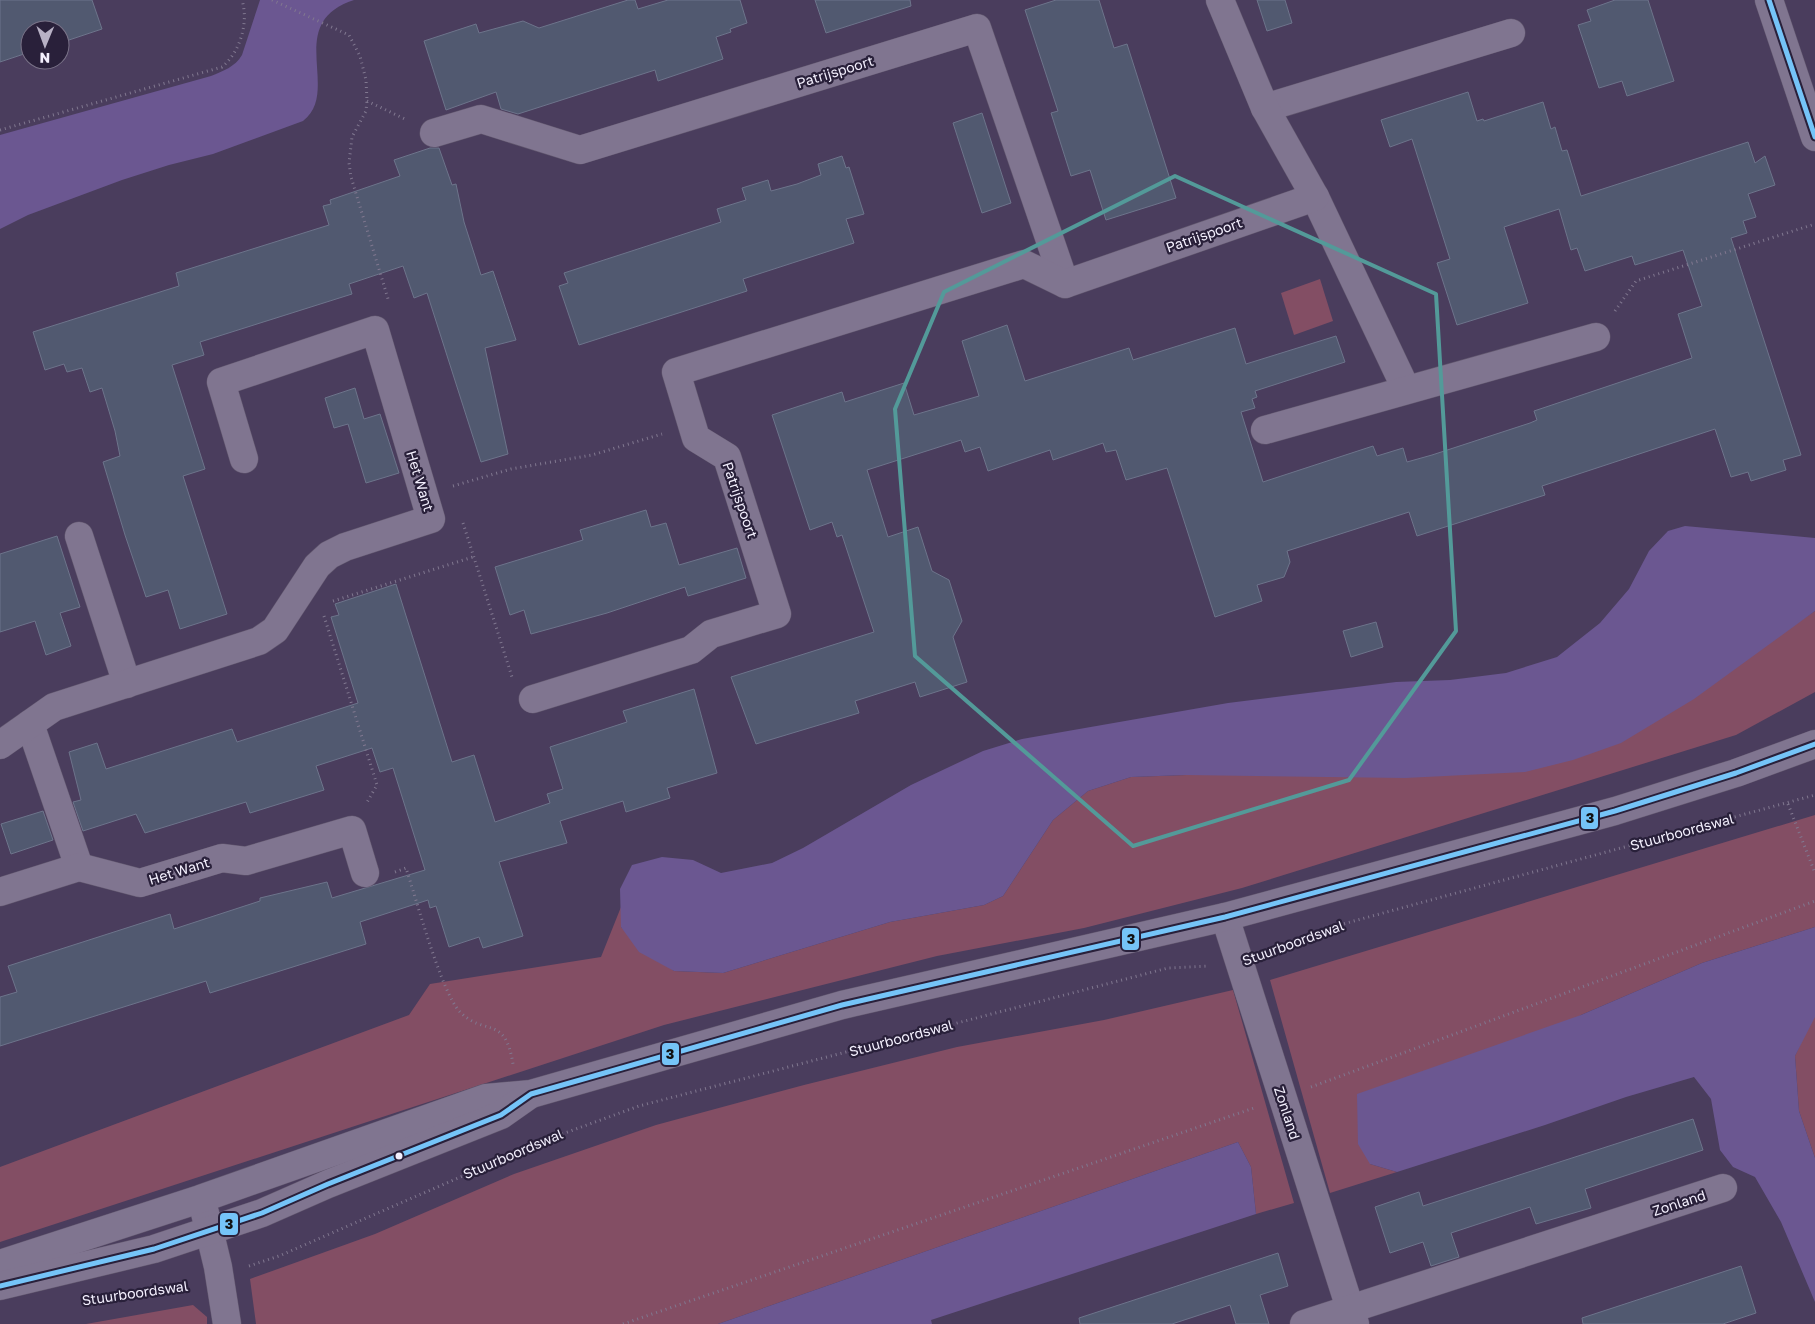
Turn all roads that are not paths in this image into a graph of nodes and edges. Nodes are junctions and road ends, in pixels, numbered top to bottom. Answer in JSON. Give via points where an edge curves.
{"nodes":[{"id":1,"x":1220,"y":0,"type":"edge"},
{"id":2,"x":1769,"y":0,"type":"edge"},
{"id":3,"x":1511,"y":33,"type":"dead end"},
{"id":4,"x":1265,"y":108,"type":"junction"},
{"id":5,"x":434,"y":133,"type":"road end"},
{"id":6,"x":1815,"y":137,"type":"edge"},
{"id":7,"x":1315,"y":197,"type":"junction"},
{"id":8,"x":1065,"y":284,"type":"junction"},
{"id":9,"x":1596,"y":337,"type":"road end"},
{"id":10,"x":1406,"y":390,"type":"junction"},
{"id":11,"x":1265,"y":430,"type":"dead end"},
{"id":12,"x":244,"y":459,"type":"dead end"},
{"id":13,"x":79,"y":536,"type":"dead end"},
{"id":14,"x":127,"y":684,"type":"junction"},
{"id":15,"x":534,"y":699,"type":"road end"},
{"id":16,"x":30,"y":724,"type":"junction"},
{"id":17,"x":1815,"y":744,"type":"edge"},
{"id":18,"x":0,"y":745,"type":"edge"},
{"id":19,"x":79,"y":867,"type":"junction"},
{"id":20,"x":365,"y":873,"type":"road end"},
{"id":21,"x":0,"y":892,"type":"edge"},
{"id":22,"x":1225,"y":917,"type":"junction"},
{"id":23,"x":531,"y":1094,"type":"junction"},
{"id":24,"x":1723,"y":1188,"type":"dead end"},
{"id":25,"x":200,"y":1199,"type":"junction"},
{"id":26,"x":211,"y":1231,"type":"junction"},
{"id":27,"x":0,"y":1264,"type":"edge"},
{"id":28,"x":0,"y":1286,"type":"edge"},
{"id":29,"x":1352,"y":1316,"type":"edge"},
{"id":30,"x":226,"y":1324,"type":"edge"},
{"id":31,"x":1304,"y":1324,"type":"edge"}],
"edges":[{"from":1,"to":4,"type":"street"},
{"from":2,"to":6,"type":"street"},
{"from":3,"to":4,"type":"street"},
{"from":4,"to":7,"type":"street"},
{"from":5,"to":8,"type":"street","name":"Patrijspoort","via":[[481,118],[580,150],[977,28]]},
{"from":7,"to":8,"type":"street","name":"Patrijspoort"},
{"from":7,"to":10,"type":"street"},
{"from":8,"to":15,"type":"street","name":"Patrijspoort","via":[[1024,264],[676,372],[696,438],[727,457],[777,614],[711,634],[691,650]]},
{"from":9,"to":10,"type":"street"},
{"from":10,"to":11,"type":"street"},
{"from":12,"to":14,"type":"street","name":"Het Want","via":[[221,382],[375,330],[431,519],[329,555],[317,566],[310,598],[259,641]]},
{"from":13,"to":14,"type":"street"},
{"from":14,"to":16,"type":"street","name":"Het Want","via":[[54,707]]},
{"from":16,"to":18,"type":"street","name":"Het Want"},
{"from":16,"to":19,"type":"street"},
{"from":17,"to":22,"type":"street","via":[[1615,811]]},
{"from":19,"to":20,"type":"street","name":"Het Want","via":[[140,883],[222,858],[246,861],[352,830]]},
{"from":19,"to":21,"type":"street"},
{"from":22,"to":23,"type":"street","via":[[842,1006]]},
{"from":22,"to":29,"type":"street","name":"Zonland"},
{"from":23,"to":25,"type":"street","via":[[486,1098]]},
{"from":23,"to":26,"type":"street","via":[[500,1115]]},
{"from":24,"to":29,"type":"street","name":"Zonland"},
{"from":25,"to":26,"type":"street"},
{"from":25,"to":27,"type":"street"},
{"from":26,"to":28,"type":"street","via":[[154,1249]]},
{"from":26,"to":30,"type":"street"},
{"from":29,"to":31,"type":"street","name":"Zonland"}]}
